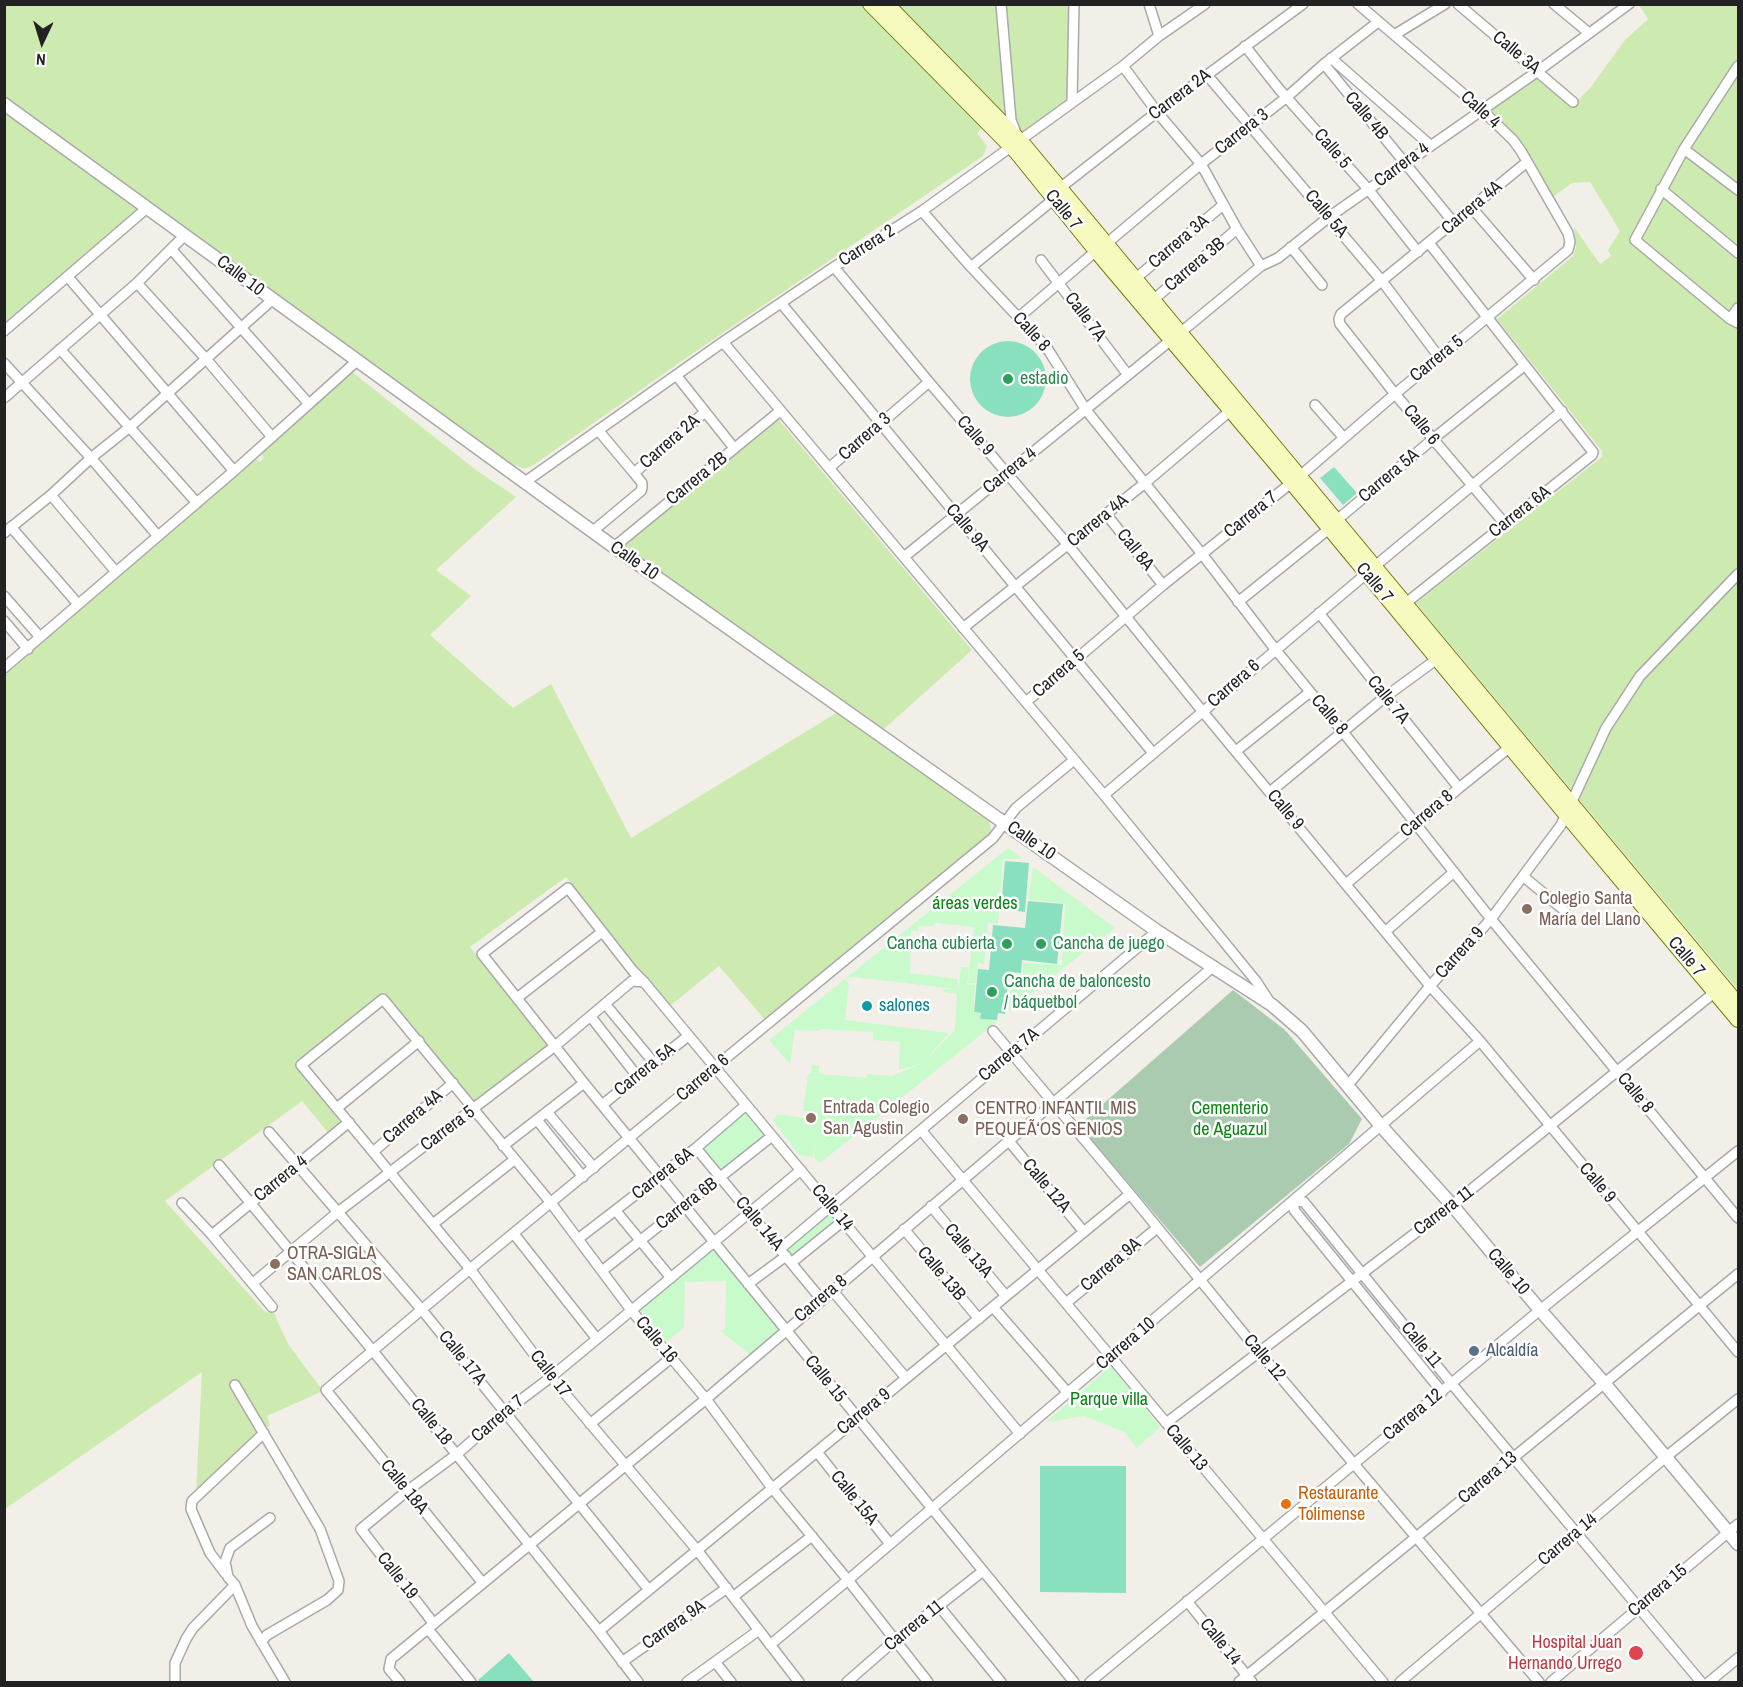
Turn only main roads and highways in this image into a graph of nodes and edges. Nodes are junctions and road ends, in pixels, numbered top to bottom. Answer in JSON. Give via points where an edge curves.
{"nodes":[{"id":1,"x":870,"y":4,"type":"edge"},
{"id":2,"x":887,"y":4,"type":"edge"},
{"id":3,"x":1015,"y":144,"type":"junction"},
{"id":4,"x":1101,"y":248,"type":"junction"},
{"id":5,"x":1175,"y":336,"type":"junction"},
{"id":6,"x":1295,"y":479,"type":"junction"},
{"id":7,"x":1371,"y":570,"type":"junction"},
{"id":8,"x":1569,"y":810,"type":"junction"},
{"id":9,"x":1738,"y":1004,"type":"edge"},
{"id":10,"x":1738,"y":1020,"type":"edge"}],
"edges":[{"from":1,"to":3,"type":"main road"},
{"from":2,"to":3,"type":"main road"},
{"from":3,"to":4,"type":"main road","name":"Calle 7"},
{"from":4,"to":5,"type":"main road","name":"Calle 7"},
{"from":4,"to":5,"type":"main road","name":"Calle 7","via":[[1153,300]]},
{"from":5,"to":6,"type":"main road","name":"Calle 7"},
{"from":5,"to":6,"type":"main road","name":"Calle 7","via":[[1231,410]]},
{"from":6,"to":7,"type":"main road","name":"Calle 7"},
{"from":7,"to":8,"type":"main road","name":"Calle 7","via":[[1437,659]]},
{"from":7,"to":8,"type":"main road","name":"Calle 7","via":[[1406,603]]},
{"from":8,"to":9,"type":"main road","name":"Calle 7"},
{"from":8,"to":10,"type":"main road","name":"Calle 7"}]}
